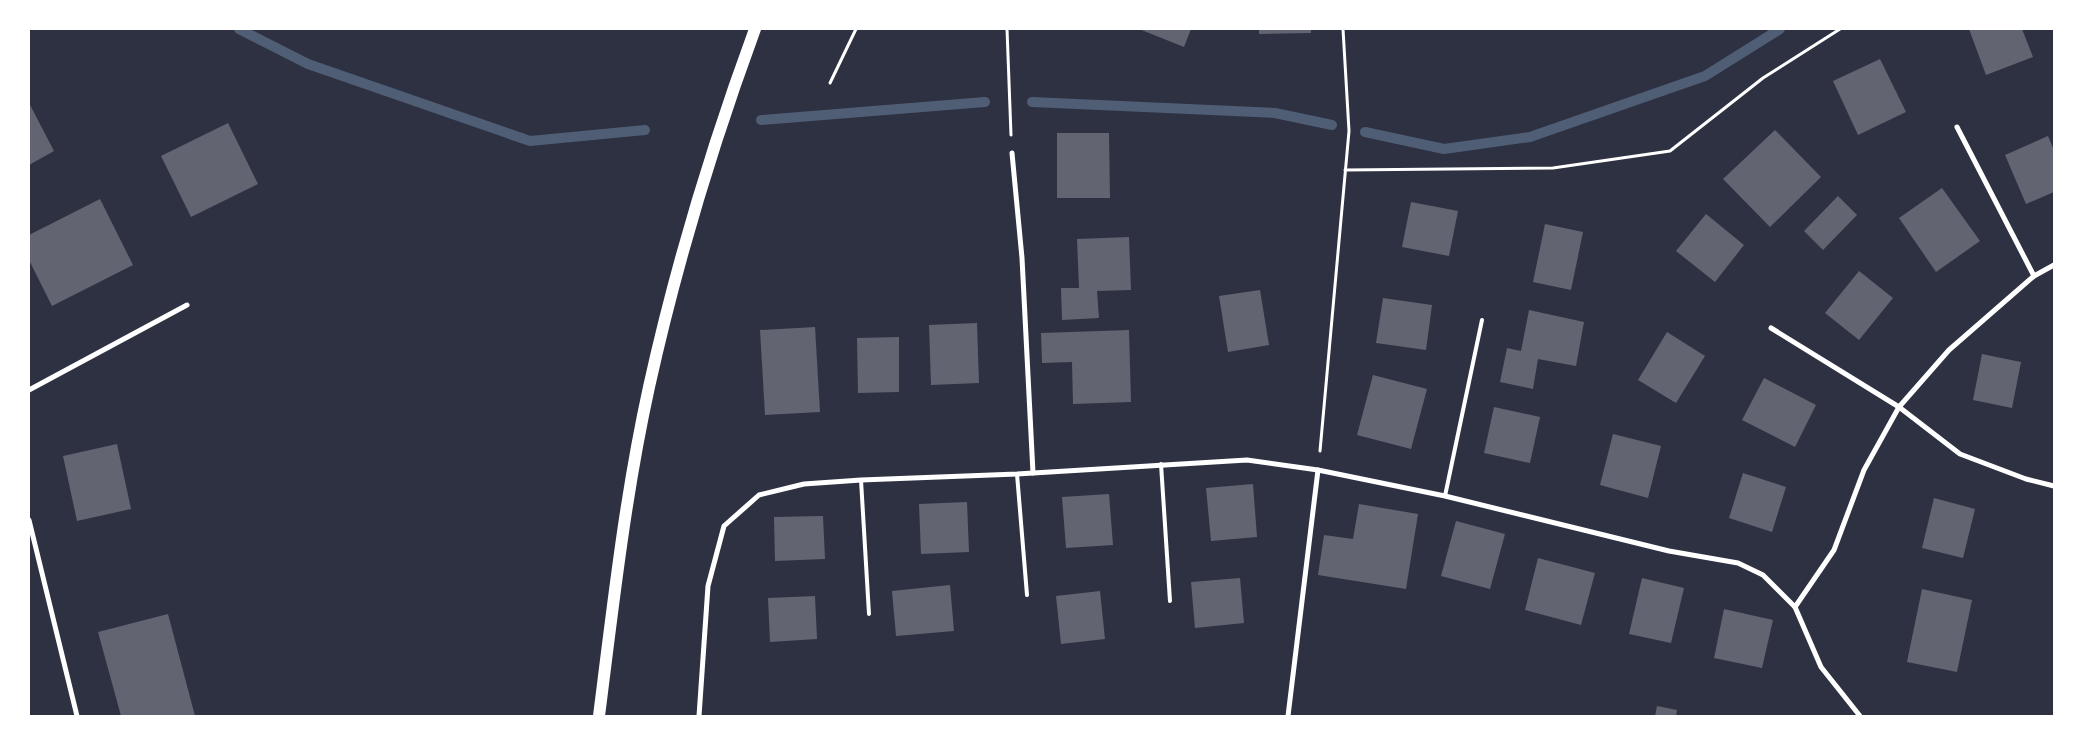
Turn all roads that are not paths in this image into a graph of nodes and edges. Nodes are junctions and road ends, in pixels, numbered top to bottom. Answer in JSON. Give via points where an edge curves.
{"nodes":[{"id":1,"x":755,"y":29,"type":"edge"},
{"id":2,"x":1957,"y":128,"type":"dead end"},
{"id":3,"x":1012,"y":153,"type":"road end"},
{"id":4,"x":2054,"y":265,"type":"edge"},
{"id":5,"x":2034,"y":276,"type":"junction"},
{"id":6,"x":187,"y":305,"type":"dead end"},
{"id":7,"x":1482,"y":320,"type":"dead end"},
{"id":8,"x":1771,"y":328,"type":"dead end"},
{"id":9,"x":29,"y":390,"type":"edge"},
{"id":10,"x":1899,"y":407,"type":"junction"},
{"id":11,"x":1161,"y":464,"type":"junction"},
{"id":12,"x":1318,"y":470,"type":"junction"},
{"id":13,"x":1034,"y":473,"type":"junction"},
{"id":14,"x":1018,"y":474,"type":"junction"},
{"id":15,"x":861,"y":480,"type":"junction"},
{"id":16,"x":2054,"y":486,"type":"edge"},
{"id":17,"x":1445,"y":496,"type":"junction"},
{"id":18,"x":29,"y":520,"type":"edge"},
{"id":19,"x":1027,"y":595,"type":"dead end"},
{"id":20,"x":1170,"y":601,"type":"dead end"},
{"id":21,"x":1795,"y":607,"type":"junction"},
{"id":22,"x":869,"y":614,"type":"dead end"},
{"id":23,"x":77,"y":716,"type":"edge"},
{"id":24,"x":599,"y":716,"type":"edge"},
{"id":25,"x":699,"y":716,"type":"edge"},
{"id":26,"x":1288,"y":716,"type":"edge"},
{"id":27,"x":1860,"y":716,"type":"edge"}],
"edges":[{"from":1,"to":24,"type":"main road","via":[[682,248],[649,388],[625,516]]},
{"from":2,"to":5,"type":"street"},
{"from":3,"to":13,"type":"street","via":[[1022,258]]},
{"from":4,"to":5,"type":"street"},
{"from":5,"to":10,"type":"street","via":[[1949,350]]},
{"from":6,"to":9,"type":"street"},
{"from":7,"to":17,"type":"lane"},
{"from":8,"to":10,"type":"street"},
{"from":10,"to":16,"type":"street","via":[[1960,454]]},
{"from":10,"to":21,"type":"street","via":[[1864,470],[1834,550]]},
{"from":11,"to":12,"type":"street","via":[[1247,460]]},
{"from":11,"to":13,"type":"street"},
{"from":11,"to":20,"type":"lane"},
{"from":12,"to":17,"type":"street"},
{"from":12,"to":26,"type":"street"},
{"from":13,"to":14,"type":"street"},
{"from":14,"to":15,"type":"street"},
{"from":14,"to":19,"type":"lane"},
{"from":15,"to":22,"type":"lane"},
{"from":15,"to":25,"type":"street","via":[[804,484],[758,494],[724,526],[708,586]]},
{"from":17,"to":21,"type":"street","via":[[1670,551],[1738,564],[1763,575]]},
{"from":18,"to":23,"type":"street"},
{"from":21,"to":27,"type":"street","via":[[1822,666]]}]}
